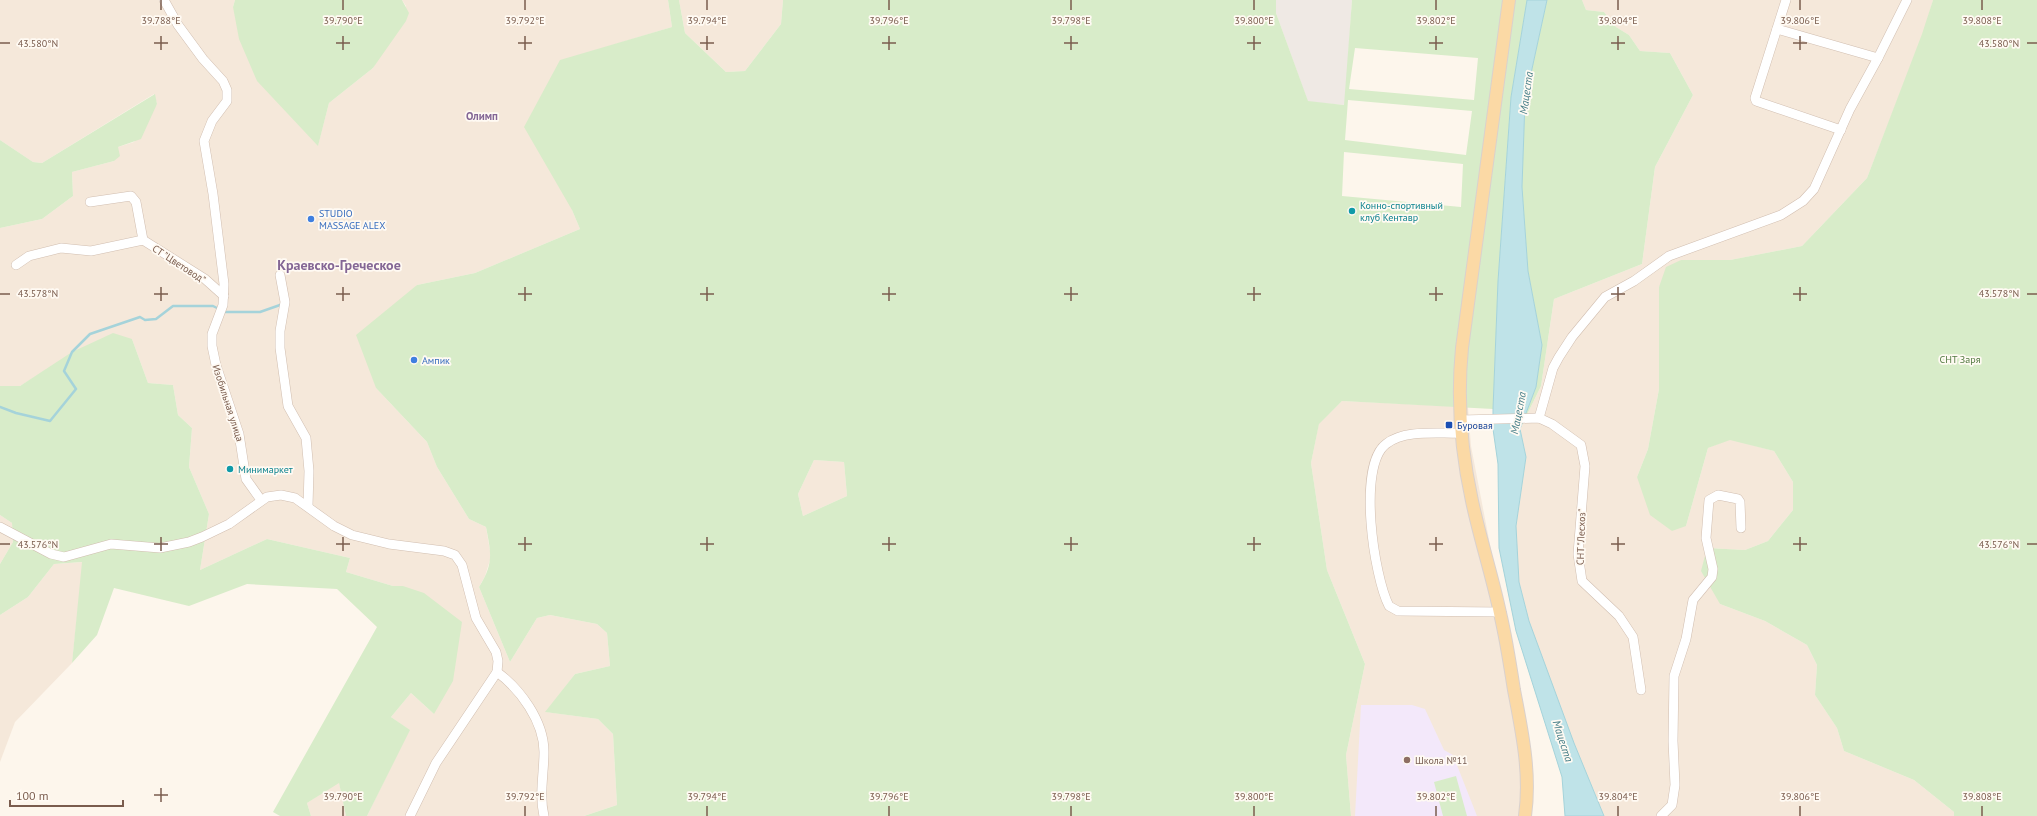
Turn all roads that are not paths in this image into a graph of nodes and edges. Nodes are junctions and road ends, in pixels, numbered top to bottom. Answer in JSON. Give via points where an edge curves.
{"nodes":[{"id":1,"x":164,"y":0,"type":"edge"},
{"id":2,"x":1509,"y":0,"type":"edge"},
{"id":3,"x":1786,"y":0,"type":"edge"},
{"id":4,"x":1907,"y":0,"type":"edge"},
{"id":5,"x":1777,"y":29,"type":"junction"},
{"id":6,"x":1878,"y":58,"type":"junction"},
{"id":7,"x":1841,"y":130,"type":"junction"},
{"id":8,"x":90,"y":202,"type":"dead end"},
{"id":9,"x":143,"y":240,"type":"junction"},
{"id":10,"x":16,"y":264,"type":"dead end"},
{"id":11,"x":280,"y":275,"type":"dead end"},
{"id":12,"x":224,"y":296,"type":"junction"},
{"id":13,"x":1535,"y":417,"type":"junction"},
{"id":14,"x":1461,"y":420,"type":"junction"},
{"id":15,"x":1461,"y":433,"type":"junction"},
{"id":16,"x":261,"y":500,"type":"junction"},
{"id":17,"x":308,"y":506,"type":"junction"},
{"id":18,"x":0,"y":527,"type":"edge"},
{"id":19,"x":1742,"y":528,"type":"dead end"},
{"id":20,"x":1500,"y":612,"type":"junction"},
{"id":21,"x":497,"y":672,"type":"junction"},
{"id":22,"x":1641,"y":690,"type":"dead end"},
{"id":23,"x":409,"y":815,"type":"edge"},
{"id":24,"x":544,"y":816,"type":"edge"},
{"id":25,"x":1525,"y":816,"type":"edge"},
{"id":26,"x":1661,"y":816,"type":"edge"}],
"edges":[{"from":1,"to":12,"type":"street","name":"Изобильная улица","via":[[171,15],[202,60],[223,81],[227,90],[227,101],[212,121],[204,140],[221,253]]},
{"from":2,"to":14,"type":"main road","via":[[1462,348]]},
{"from":3,"to":5,"type":"street"},
{"from":4,"to":6,"type":"street"},
{"from":5,"to":6,"type":"street"},
{"from":5,"to":7,"type":"street","via":[[1755,95],[1756,101]]},
{"from":6,"to":7,"type":"street"},
{"from":7,"to":13,"type":"street","via":[[1814,189],[1803,200],[1780,215],[1669,256],[1634,281],[1605,297],[1567,344],[1553,368]]},
{"from":8,"to":9,"type":"street","via":[[131,196],[136,202]]},
{"from":9,"to":10,"type":"street","name":"СТ \"Цветовод\"","via":[[91,251],[61,248],[29,256]]},
{"from":9,"to":12,"type":"street","name":"СТ \"Цветовод\"","via":[[200,276]]},
{"from":11,"to":17,"type":"street","via":[[285,302],[280,348],[288,406],[306,438],[309,471]]},
{"from":12,"to":16,"type":"street","name":"Изобильная улица","via":[[212,334],[213,356],[238,429],[246,479]]},
{"from":13,"to":14,"type":"street"},
{"from":13,"to":22,"type":"street","name":"СНТ \"Лесхоз\"","via":[[1552,424],[1581,445],[1585,466],[1578,554],[1582,581],[1619,616],[1633,637]]},
{"from":14,"to":15,"type":"main road"},
{"from":15,"to":20,"type":"main road","via":[[1472,501]]},
{"from":15,"to":20,"type":"street","via":[[1402,436],[1386,444],[1377,455],[1372,472],[1370,513],[1380,576],[1389,606],[1398,611]]},
{"from":16,"to":17,"type":"street","via":[[274,496],[289,496]]},
{"from":16,"to":18,"type":"street","via":[[229,524],[202,537],[160,548],[111,544],[64,557],[51,554]]},
{"from":17,"to":21,"type":"street","via":[[327,521],[352,535],[389,544],[444,551],[455,556],[462,565],[476,618],[496,652]]},
{"from":19,"to":26,"type":"street","via":[[1738,499],[1718,496],[1709,500],[1706,538],[1713,569],[1712,577],[1693,600],[1686,639],[1674,676],[1673,741],[1676,784],[1672,806]]},
{"from":20,"to":25,"type":"main road","via":[[1526,757],[1528,781]]},
{"from":21,"to":23,"type":"street","via":[[436,763]]},
{"from":21,"to":24,"type":"street","via":[[521,696],[540,729],[544,750]]}]}
